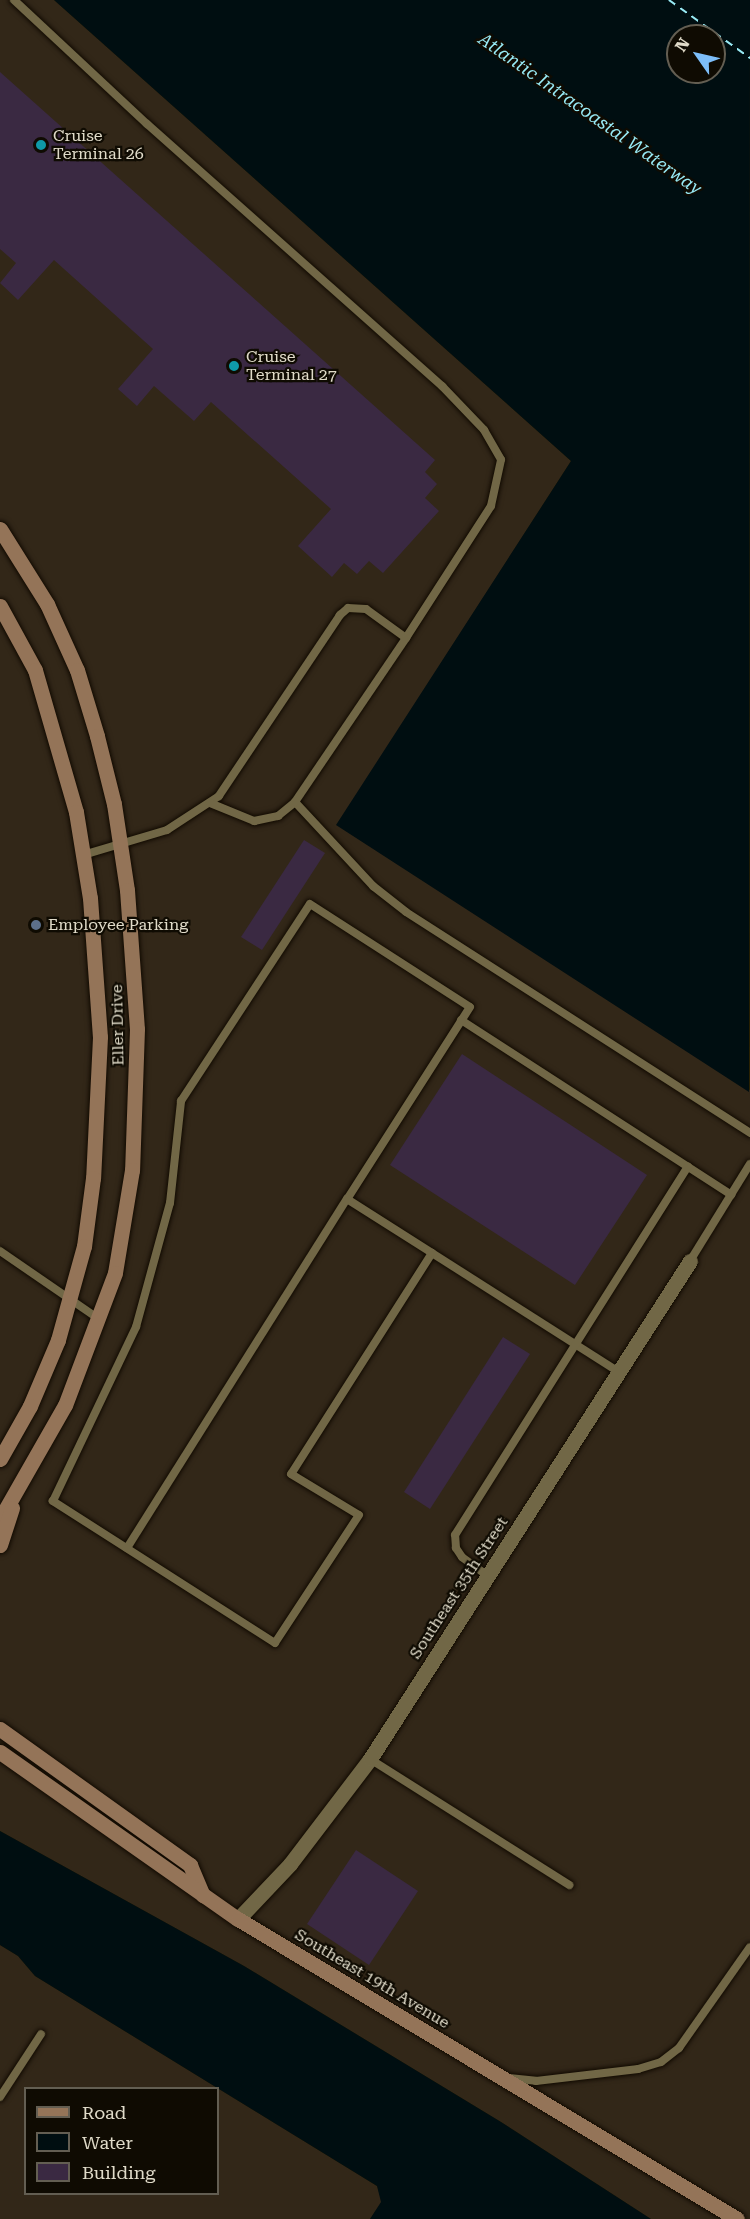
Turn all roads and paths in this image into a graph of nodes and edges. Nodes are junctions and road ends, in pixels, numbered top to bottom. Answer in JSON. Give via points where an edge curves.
{"nodes":[{"id":1,"x":14,"y":0,"type":"edge"},
{"id":2,"x":0,"y":529,"type":"edge"},
{"id":3,"x":0,"y":606,"type":"edge"},
{"id":4,"x":406,"y":638,"type":"junction"},
{"id":5,"x":295,"y":802,"type":"junction"},
{"id":6,"x":210,"y":803,"type":"junction"},
{"id":7,"x":120,"y":846,"type":"junction"},
{"id":8,"x":83,"y":855,"type":"junction"},
{"id":9,"x":461,"y":1020,"type":"junction"},
{"id":10,"x":750,"y":1133,"type":"edge"},
{"id":11,"x":750,"y":1164,"type":"edge"},
{"id":12,"x":688,"y":1167,"type":"junction"},
{"id":13,"x":731,"y":1195,"type":"junction"},
{"id":14,"x":346,"y":1199,"type":"junction"},
{"id":15,"x":0,"y":1251,"type":"edge"},
{"id":16,"x":432,"y":1253,"type":"junction"},
{"id":17,"x":690,"y":1261,"type":"joint"},
{"id":18,"x":69,"y":1299,"type":"junction"},
{"id":19,"x":99,"y":1319,"type":"junction"},
{"id":20,"x":576,"y":1344,"type":"junction"},
{"id":21,"x":619,"y":1372,"type":"junction"},
{"id":22,"x":0,"y":1459,"type":"edge"},
{"id":23,"x":16,"y":1493,"type":"junction"},
{"id":24,"x":0,"y":1519,"type":"edge"},
{"id":25,"x":0,"y":1545,"type":"edge"},
{"id":26,"x":127,"y":1548,"type":"junction"},
{"id":27,"x":488,"y":1576,"type":"junction"},
{"id":28,"x":0,"y":1729,"type":"edge"},
{"id":29,"x":0,"y":1752,"type":"edge"},
{"id":30,"x":370,"y":1759,"type":"junction"},
{"id":31,"x":569,"y":1885,"type":"dead end"},
{"id":32,"x":203,"y":1895,"type":"junction"},
{"id":33,"x":238,"y":1919,"type":"junction"},
{"id":34,"x":750,"y":1947,"type":"edge"},
{"id":35,"x":41,"y":2034,"type":"dead end"},
{"id":36,"x":501,"y":2077,"type":"junction"},
{"id":37,"x":0,"y":2097,"type":"edge"},
{"id":38,"x":737,"y":2219,"type":"edge"}],
"edges":[{"from":1,"to":4,"type":"lane","via":[[147,124],[442,386],[484,430],[501,460],[491,506]]},
{"from":2,"to":7,"type":"street","name":"Eller Drive","via":[[47,603],[77,670],[114,804]]},
{"from":3,"to":8,"type":"street","name":"Eller Drive","via":[[35,670],[75,812]]},
{"from":4,"to":5,"type":"lane"},
{"from":4,"to":6,"type":"lane","via":[[366,609],[348,608],[236,777]]},
{"from":5,"to":6,"type":"lane","via":[[278,816],[254,821]]},
{"from":5,"to":10,"type":"lane","via":[[373,886],[406,912]]},
{"from":6,"to":7,"type":"lane","via":[[167,830]]},
{"from":7,"to":8,"type":"lane"},
{"from":7,"to":19,"type":"street","name":"Eller Drive","via":[[133,958],[137,1099],[122,1240]]},
{"from":8,"to":18,"type":"street","name":"Eller Drive","via":[[97,968],[99,1096],[89,1213]]},
{"from":9,"to":12,"type":"lane"},
{"from":9,"to":14,"type":"lane"},
{"from":9,"to":26,"type":"lane","via":[[470,1007],[310,903],[181,1101],[170,1203],[136,1327],[53,1501]]},
{"from":11,"to":13,"type":"lane"},
{"from":12,"to":13,"type":"lane"},
{"from":12,"to":20,"type":"lane"},
{"from":13,"to":17,"type":"lane"},
{"from":14,"to":16,"type":"lane"},
{"from":14,"to":26,"type":"lane"},
{"from":15,"to":18,"type":"lane"},
{"from":16,"to":20,"type":"lane"},
{"from":16,"to":26,"type":"lane","via":[[291,1474],[358,1515],[274,1643]]},
{"from":17,"to":21,"type":"street","name":"Southeast 35th Street"},
{"from":18,"to":19,"type":"lane"},
{"from":18,"to":22,"type":"street","name":"Eller Drive","via":[[45,1373]]},
{"from":19,"to":23,"type":"street","name":"Eller Drive","via":[[65,1405]]},
{"from":20,"to":21,"type":"lane"},
{"from":20,"to":27,"type":"lane","via":[[455,1535],[462,1557]]},
{"from":21,"to":27,"type":"street","name":"Southeast 35th Street"},
{"from":23,"to":24,"type":"street","name":"Eller Drive"},
{"from":23,"to":25,"type":"street"},
{"from":27,"to":30,"type":"street","name":"Southeast 35th Street"},
{"from":28,"to":32,"type":"street","via":[[190,1865]]},
{"from":29,"to":32,"type":"street","name":"Southeast 19th Avenue"},
{"from":30,"to":31,"type":"lane"},
{"from":30,"to":33,"type":"street","name":"Southeast 35th Street","via":[[290,1864]]},
{"from":32,"to":33,"type":"street","name":"Southeast 19th Avenue"},
{"from":33,"to":36,"type":"street","name":"Southeast 19th Avenue"},
{"from":34,"to":36,"type":"lane","via":[[679,2048],[661,2062],[638,2069],[536,2081]]},
{"from":35,"to":37,"type":"lane"},
{"from":36,"to":38,"type":"street","name":"Southeast 19th Avenue"}]}
